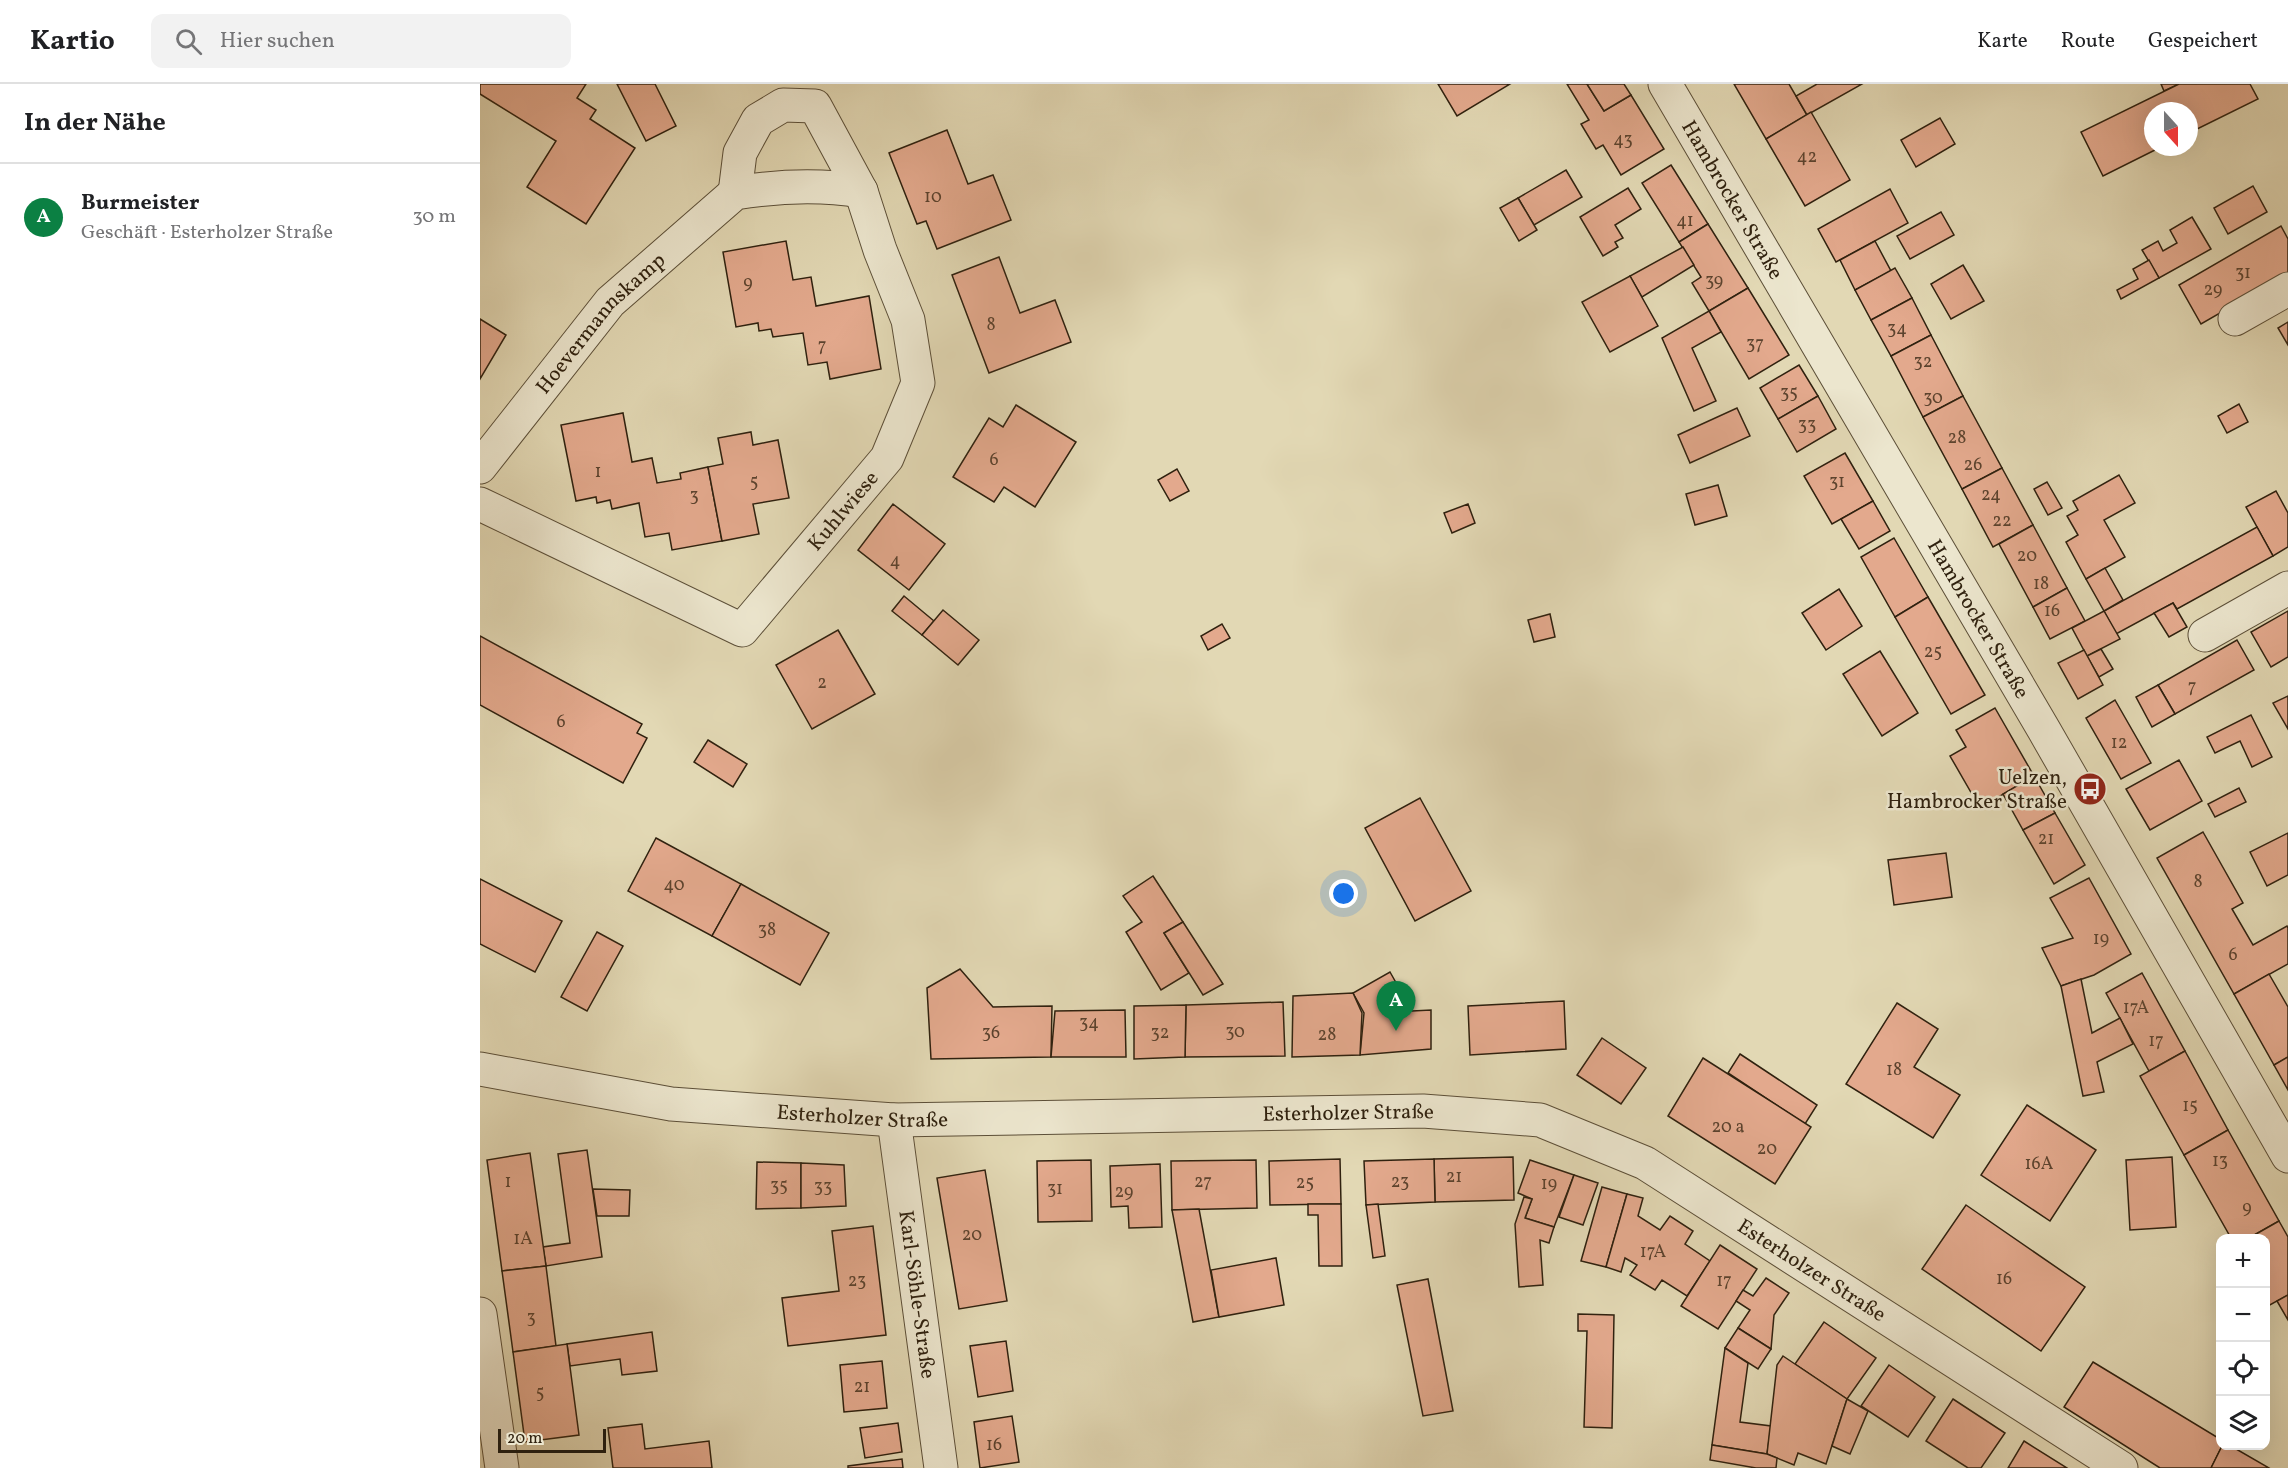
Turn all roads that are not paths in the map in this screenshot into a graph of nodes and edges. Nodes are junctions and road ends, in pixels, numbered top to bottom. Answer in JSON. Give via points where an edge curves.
{"nodes":[{"id":1,"x":1665,"y":84,"type":"edge"},
{"id":2,"x":861,"y":191,"type":"junction"},
{"id":3,"x":735,"y":194,"type":"junction"},
{"id":4,"x":2288,"y":289,"type":"edge"},
{"id":5,"x":2235,"y":319,"type":"dead end"},
{"id":6,"x":480,"y":467,"type":"edge"},
{"id":7,"x":480,"y":504,"type":"edge"},
{"id":8,"x":2288,"y":588,"type":"edge"},
{"id":9,"x":2205,"y":635,"type":"dead end"},
{"id":10,"x":480,"y":1069,"type":"edge"},
{"id":11,"x":894,"y":1120,"type":"junction"},
{"id":12,"x":2288,"y":1156,"type":"edge"},
{"id":13,"x":480,"y":1314,"type":"edge"},
{"id":14,"x":502,"y":1468,"type":"edge"},
{"id":15,"x":941,"y":1468,"type":"edge"},
{"id":16,"x":2121,"y":1468,"type":"edge"}],
"edges":[{"from":1,"to":12,"type":"street","name":"Hambrocker Straße"},
{"from":2,"to":3,"type":"street","via":[[828,185]]},
{"from":2,"to":3,"type":"street","name":"Kuhlwiese","via":[[815,106],[783,105],[758,120],[740,153]]},
{"from":2,"to":7,"type":"street","name":"Kuhlwiese","via":[[908,320],[918,383],[887,458],[742,630]]},
{"from":3,"to":6,"type":"street","name":"Hoevermannskamp","via":[[610,302]]},
{"from":4,"to":5,"type":"street"},
{"from":8,"to":9,"type":"street"},
{"from":10,"to":11,"type":"street","name":"Esterholzer Straße","via":[[670,1104]]},
{"from":11,"to":15,"type":"street","name":"Karl-Söhle-Straße"},
{"from":11,"to":16,"type":"street","name":"Esterholzer Straße","via":[[1422,1111],[1540,1120],[1645,1163]]},
{"from":13,"to":14,"type":"street"}]}
